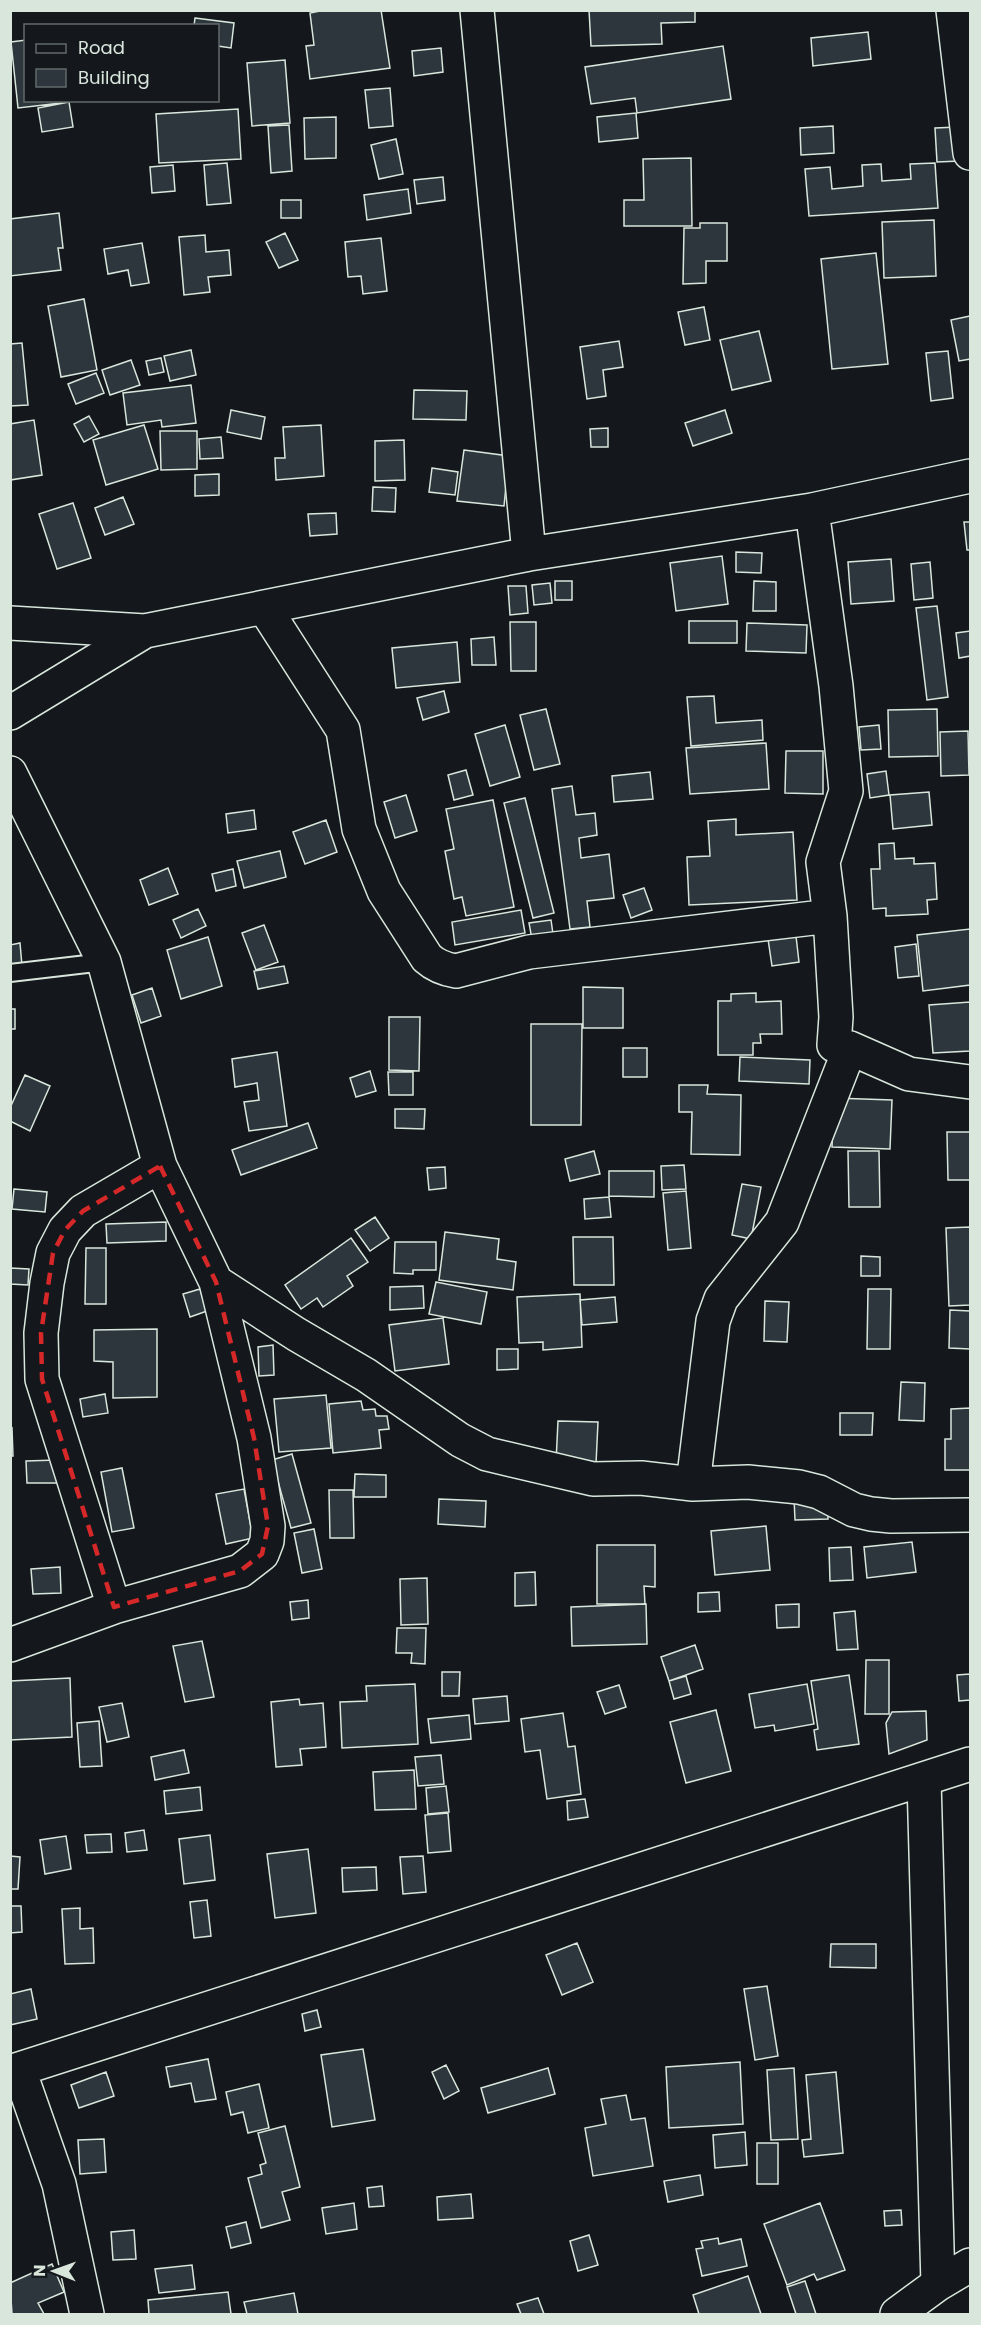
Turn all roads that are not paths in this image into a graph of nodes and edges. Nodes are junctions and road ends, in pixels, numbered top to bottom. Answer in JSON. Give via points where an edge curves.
{"nodes":[{"id":1,"x":477,"y":10,"type":"edge"},
{"id":2,"x":953,"y":10,"type":"edge"},
{"id":3,"x":970,"y":153,"type":"edge"},
{"id":4,"x":970,"y":476,"type":"edge"},
{"id":5,"x":812,"y":510,"type":"junction"},
{"id":6,"x":529,"y":554,"type":"junction"},
{"id":7,"x":264,"y":606,"type":"junction"},
{"id":8,"x":10,"y":623,"type":"edge"},
{"id":9,"x":145,"y":631,"type":"junction"},
{"id":10,"x":10,"y":713,"type":"edge"},
{"id":11,"x":10,"y":773,"type":"edge"},
{"id":12,"x":830,"y":916,"type":"junction"},
{"id":13,"x":104,"y":962,"type":"junction"},
{"id":14,"x":10,"y":973,"type":"edge"},
{"id":15,"x":850,"y":1048,"type":"junction"},
{"id":16,"x":970,"y":1082,"type":"edge"},
{"id":17,"x":160,"y":1166,"type":"junction"},
{"id":18,"x":216,"y":1282,"type":"junction"},
{"id":19,"x":693,"y":1484,"type":"junction"},
{"id":20,"x":970,"y":1515,"type":"edge"},
{"id":21,"x":114,"y":1607,"type":"junction"},
{"id":22,"x":10,"y":1645,"type":"edge"},
{"id":23,"x":970,"y":1764,"type":"edge"},
{"id":24,"x":924,"y":1780,"type":"junction"},
{"id":25,"x":15,"y":2071,"type":"edge"},
{"id":26,"x":970,"y":2265,"type":"edge"},
{"id":27,"x":938,"y":2284,"type":"junction"},
{"id":28,"x":87,"y":2314,"type":"edge"},
{"id":29,"x":897,"y":2314,"type":"edge"}],
"edges":[{"from":1,"to":6,"type":"street"},
{"from":2,"to":3,"type":"street"},
{"from":4,"to":5,"type":"street"},
{"from":5,"to":6,"type":"street"},
{"from":5,"to":12,"type":"street","via":[[846,791],[823,862]]},
{"from":6,"to":7,"type":"street"},
{"from":7,"to":9,"type":"street"},
{"from":7,"to":12,"type":"street","via":[[344,730],[359,829],[384,891],[435,965],[456,971],[529,952]]},
{"from":8,"to":9,"type":"street"},
{"from":9,"to":10,"type":"street"},
{"from":11,"to":13,"type":"street"},
{"from":12,"to":15,"type":"street","via":[[834,1045]]},
{"from":13,"to":14,"type":"lane"},
{"from":13,"to":17,"type":"street"},
{"from":15,"to":16,"type":"street","via":[[909,1074]]},
{"from":15,"to":19,"type":"street","via":[[782,1222],[721,1299],[713,1321]]},
{"from":17,"to":18,"type":"street"},
{"from":17,"to":21,"type":"street","via":[[83,1211],[65,1230],[53,1253],[42,1323],[42,1379]]},
{"from":18,"to":19,"type":"street","via":[[487,1454],[594,1479],[641,1478]]},
{"from":18,"to":21,"type":"street","via":[[254,1438],[267,1541],[262,1554],[240,1571]]},
{"from":19,"to":20,"type":"street","via":[[748,1482],[800,1487],[870,1514]]},
{"from":21,"to":22,"type":"street"},
{"from":23,"to":24,"type":"street"},
{"from":24,"to":25,"type":"street"},
{"from":24,"to":27,"type":"street"},
{"from":25,"to":28,"type":"street","via":[[59,2184]]},
{"from":26,"to":27,"type":"street"},
{"from":27,"to":29,"type":"street"}]}
